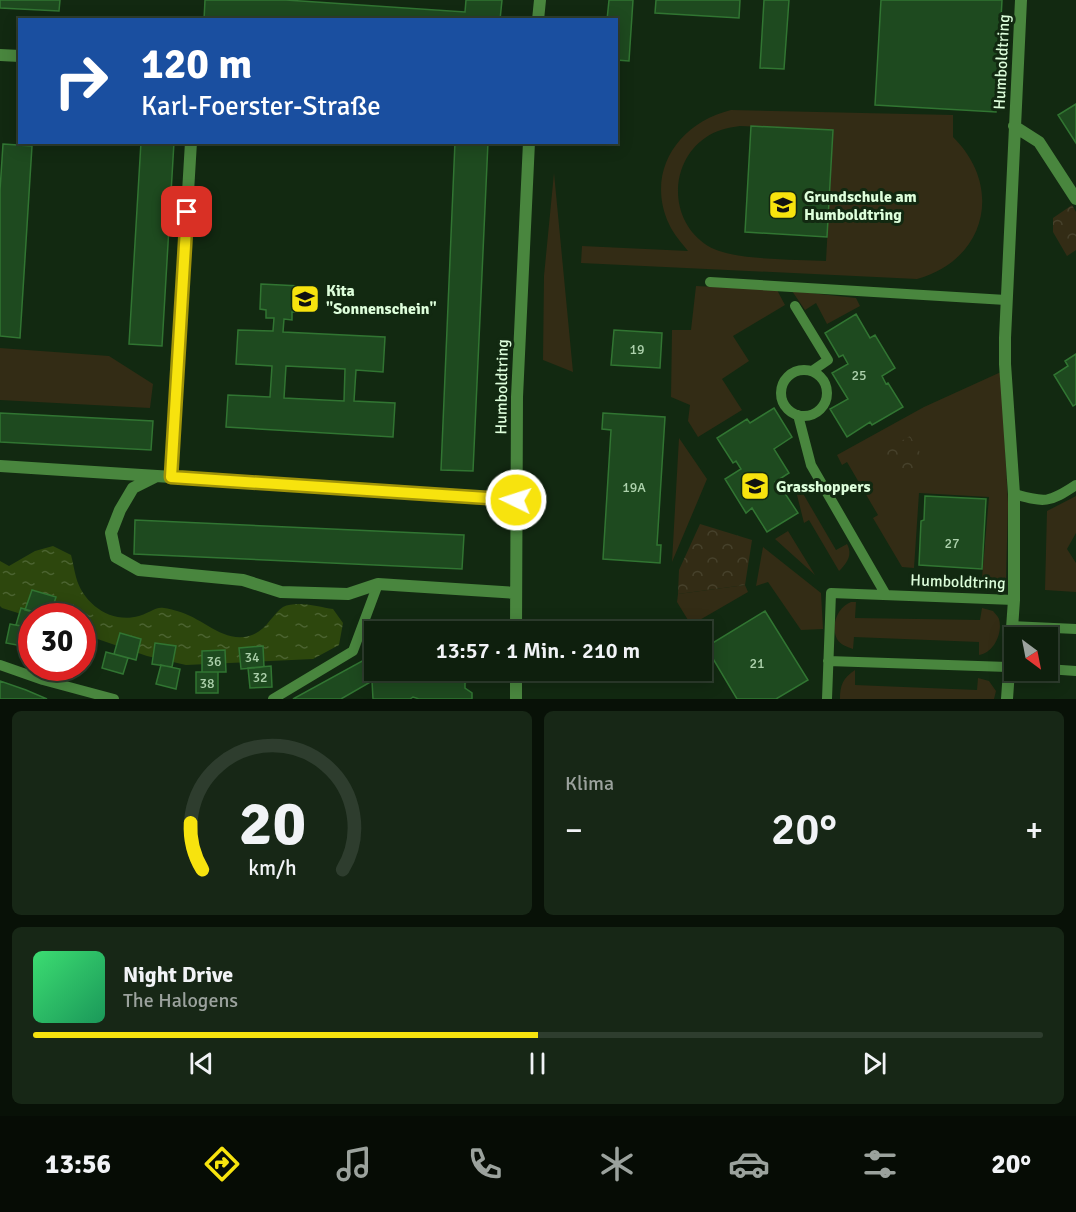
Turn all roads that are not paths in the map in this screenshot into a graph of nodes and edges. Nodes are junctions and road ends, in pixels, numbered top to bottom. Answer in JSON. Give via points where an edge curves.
{"nodes":[{"id":1,"x":540,"y":0,"type":"edge"},
{"id":2,"x":1021,"y":0,"type":"edge"},
{"id":3,"x":538,"y":18,"type":"edge"},
{"id":4,"x":0,"y":55,"type":"edge"},
{"id":5,"x":18,"y":56,"type":"edge"},
{"id":6,"x":1014,"y":126,"type":"junction"},
{"id":7,"x":191,"y":144,"type":"edge"},
{"id":8,"x":529,"y":144,"type":"edge"},
{"id":9,"x":1076,"y":199,"type":"edge"},
{"id":10,"x":710,"y":282,"type":"dead end"},
{"id":11,"x":1006,"y":300,"type":"junction"},
{"id":12,"x":795,"y":306,"type":"dead end"},
{"id":13,"x":812,"y":371,"type":"junction"},
{"id":14,"x":798,"y":415,"type":"junction"},
{"id":15,"x":0,"y":466,"type":"edge"},
{"id":16,"x":164,"y":477,"type":"junction"},
{"id":17,"x":1076,"y":485,"type":"edge"},
{"id":18,"x":1014,"y":494,"type":"junction"},
{"id":19,"x":516,"y":500,"type":"junction"},
{"id":20,"x":378,"y":585,"type":"junction"},
{"id":21,"x":516,"y":593,"type":"junction"},
{"id":22,"x":886,"y":595,"type":"junction"},
{"id":23,"x":1014,"y":600,"type":"junction"},
{"id":24,"x":516,"y":621,"type":"edge"},
{"id":25,"x":1012,"y":626,"type":"joint"},
{"id":26,"x":1076,"y":628,"type":"edge"},
{"id":27,"x":828,"y":661,"type":"junction"},
{"id":28,"x":0,"y":665,"type":"edge"},
{"id":29,"x":1004,"y":667,"type":"edge"},
{"id":30,"x":1058,"y":670,"type":"edge"},
{"id":31,"x":1076,"y":671,"type":"edge"},
{"id":32,"x":516,"y":681,"type":"edge"},
{"id":33,"x":1008,"y":681,"type":"edge"},
{"id":34,"x":114,"y":699,"type":"edge"},
{"id":35,"x":273,"y":699,"type":"edge"},
{"id":36,"x":516,"y":699,"type":"edge"},
{"id":37,"x":827,"y":699,"type":"edge"},
{"id":38,"x":1007,"y":699,"type":"edge"}],
"edges":[{"from":1,"to":3,"type":"street"},
{"from":2,"to":6,"type":"street","name":"Humboldtring"},
{"from":4,"to":5,"type":"street"},
{"from":6,"to":9,"type":"street","name":"Humboldtring","via":[[1039,142]]},
{"from":6,"to":11,"type":"street","name":"Humboldtring"},
{"from":7,"to":16,"type":"street"},
{"from":8,"to":19,"type":"street","name":"Humboldtring","via":[[519,315]]},
{"from":10,"to":11,"type":"lane"},
{"from":11,"to":18,"type":"street","name":"Humboldtring","via":[[1005,364]]},
{"from":12,"to":13,"type":"lane","via":[[828,360]]},
{"from":13,"to":14,"type":"lane","via":[[823,380],[827,393],[822,407],[810,415]]},
{"from":13,"to":14,"type":"lane","via":[[797,370],[785,378],[780,392],[785,407]]},
{"from":14,"to":22,"type":"lane","via":[[811,465]]},
{"from":15,"to":16,"type":"street"},
{"from":16,"to":19,"type":"street"},
{"from":16,"to":20,"type":"street","via":[[133,489],[111,533],[116,557],[139,570],[243,579],[281,592],[348,594]]},
{"from":17,"to":18,"type":"lane","via":[[1041,502]]},
{"from":18,"to":23,"type":"street","name":"Humboldtring"},
{"from":19,"to":21,"type":"street","name":"Humboldtring"},
{"from":20,"to":21,"type":"street"},
{"from":20,"to":35,"type":"lane","via":[[354,651]]},
{"from":21,"to":24,"type":"street","name":"Humboldtring"},
{"from":22,"to":23,"type":"lane","name":"Humboldtring"},
{"from":22,"to":27,"type":"lane","name":"Humboldtring","via":[[831,593]]},
{"from":23,"to":25,"type":"street","name":"Humboldtring"},
{"from":25,"to":26,"type":"lane"},
{"from":27,"to":29,"type":"lane"},
{"from":27,"to":37,"type":"lane"},
{"from":28,"to":34,"type":"lane"},
{"from":30,"to":31,"type":"lane"},
{"from":32,"to":36,"type":"street"},
{"from":33,"to":38,"type":"street","name":"Humboldtring"}]}
